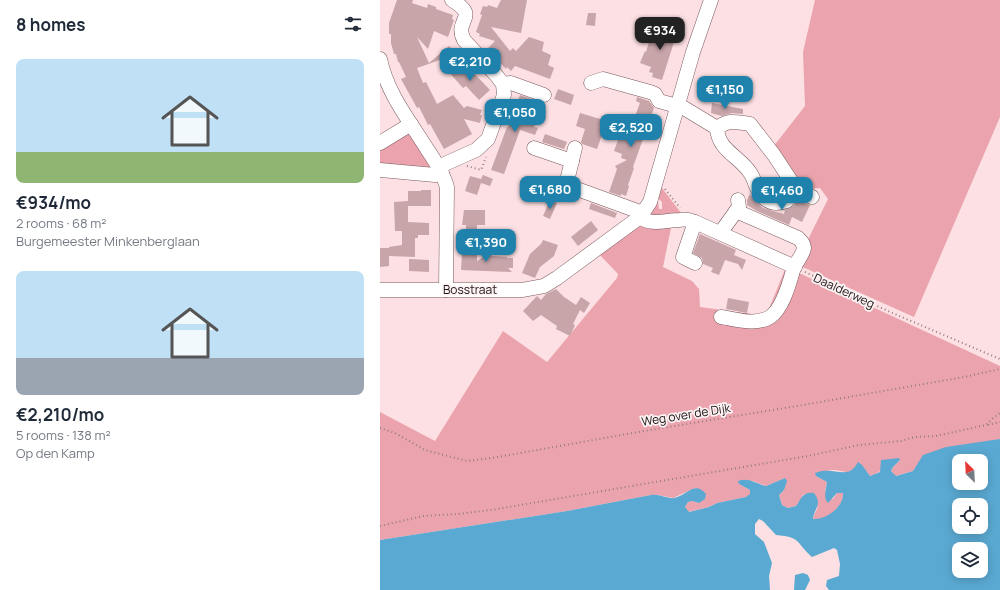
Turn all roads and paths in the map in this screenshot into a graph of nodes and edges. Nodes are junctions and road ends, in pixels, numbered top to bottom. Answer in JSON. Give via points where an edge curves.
{"nodes":[{"id":1,"x":452,"y":0,"type":"edge"},
{"id":2,"x":710,"y":0,"type":"edge"},
{"id":3,"x":380,"y":59,"type":"edge"},
{"id":4,"x":591,"y":82,"type":"dead end"},
{"id":5,"x":503,"y":84,"type":"junction"},
{"id":6,"x":544,"y":95,"type":"dead end"},
{"id":7,"x":677,"y":107,"type":"junction"},
{"id":8,"x":411,"y":124,"type":"junction"},
{"id":9,"x":717,"y":128,"type":"junction"},
{"id":10,"x":380,"y":143,"type":"edge"},
{"id":11,"x":534,"y":148,"type":"dead end"},
{"id":12,"x":380,"y":170,"type":"edge"},
{"id":13,"x":440,"y":170,"type":"junction"},
{"id":14,"x":656,"y":180,"type":"junction"},
{"id":15,"x":795,"y":187,"type":"junction"},
{"id":16,"x":812,"y":197,"type":"dead end"},
{"id":17,"x":642,"y":215,"type":"junction"},
{"id":18,"x":692,"y":221,"type":"junction"},
{"id":19,"x":721,"y":232,"type":"junction"},
{"id":20,"x":695,"y":263,"type":"dead end"},
{"id":21,"x":795,"y":267,"type":"junction"},
{"id":22,"x":380,"y":290,"type":"edge"},
{"id":23,"x":446,"y":290,"type":"junction"},
{"id":24,"x":721,"y":317,"type":"dead end"},
{"id":25,"x":1000,"y":359,"type":"edge"},
{"id":26,"x":1000,"y":369,"type":"edge"},
{"id":27,"x":1000,"y":413,"type":"edge"},
{"id":28,"x":1000,"y":422,"type":"edge"},
{"id":29,"x":986,"y":425,"type":"junction"},
{"id":30,"x":380,"y":428,"type":"edge"},
{"id":31,"x":380,"y":526,"type":"edge"}],
"edges":[{"from":1,"to":5,"type":"street","via":[[466,10],[461,29],[464,40]]},
{"from":2,"to":7,"type":"street"},
{"from":3,"to":8,"type":"street","via":[[387,84]]},
{"from":4,"to":7,"type":"street","via":[[603,79],[623,84],[655,94],[659,100]]},
{"from":5,"to":6,"type":"street","via":[[511,83]]},
{"from":5,"to":13,"type":"street","via":[[504,95],[488,139],[476,150]]},
{"from":7,"to":9,"type":"street","via":[[684,108]]},
{"from":7,"to":14,"type":"street"},
{"from":8,"to":10,"type":"street"},
{"from":8,"to":13,"type":"street"},
{"from":9,"to":15,"type":"street","via":[[725,122],[733,121],[750,124]]},
{"from":9,"to":15,"type":"street","via":[[720,142],[751,174],[758,194],[765,200],[778,204],[787,202]]},
{"from":11,"to":17,"type":"street","via":[[574,155],[566,185]]},
{"from":12,"to":13,"type":"street","via":[[435,175]]},
{"from":13,"to":23,"type":"street","via":[[447,187]]},
{"from":14,"to":17,"type":"street","via":[[650,202]]},
{"from":14,"to":18,"type":"path"},
{"from":15,"to":16,"type":"street"},
{"from":17,"to":18,"type":"street","via":[[645,221]]},
{"from":17,"to":23,"type":"street","name":"Bosstraat","via":[[544,286],[522,290]]},
{"from":18,"to":19,"type":"street"},
{"from":18,"to":20,"type":"street","via":[[683,257]]},
{"from":19,"to":21,"type":"street"},
{"from":19,"to":21,"type":"street","via":[[737,206],[802,241],[803,250]]},
{"from":21,"to":24,"type":"street","via":[[783,298],[770,317],[756,322]]},
{"from":21,"to":25,"type":"path","name":"Daalderweg","via":[[890,312]]},
{"from":22,"to":23,"type":"street","name":"Bosstraat"},
{"from":26,"to":30,"type":"path","name":"Weg over de Dijk","via":[[467,461],[425,450]]},
{"from":27,"to":29,"type":"path"},
{"from":28,"to":29,"type":"path"},
{"from":29,"to":31,"type":"path","via":[[936,436],[859,445],[506,507],[423,516]]}]}
